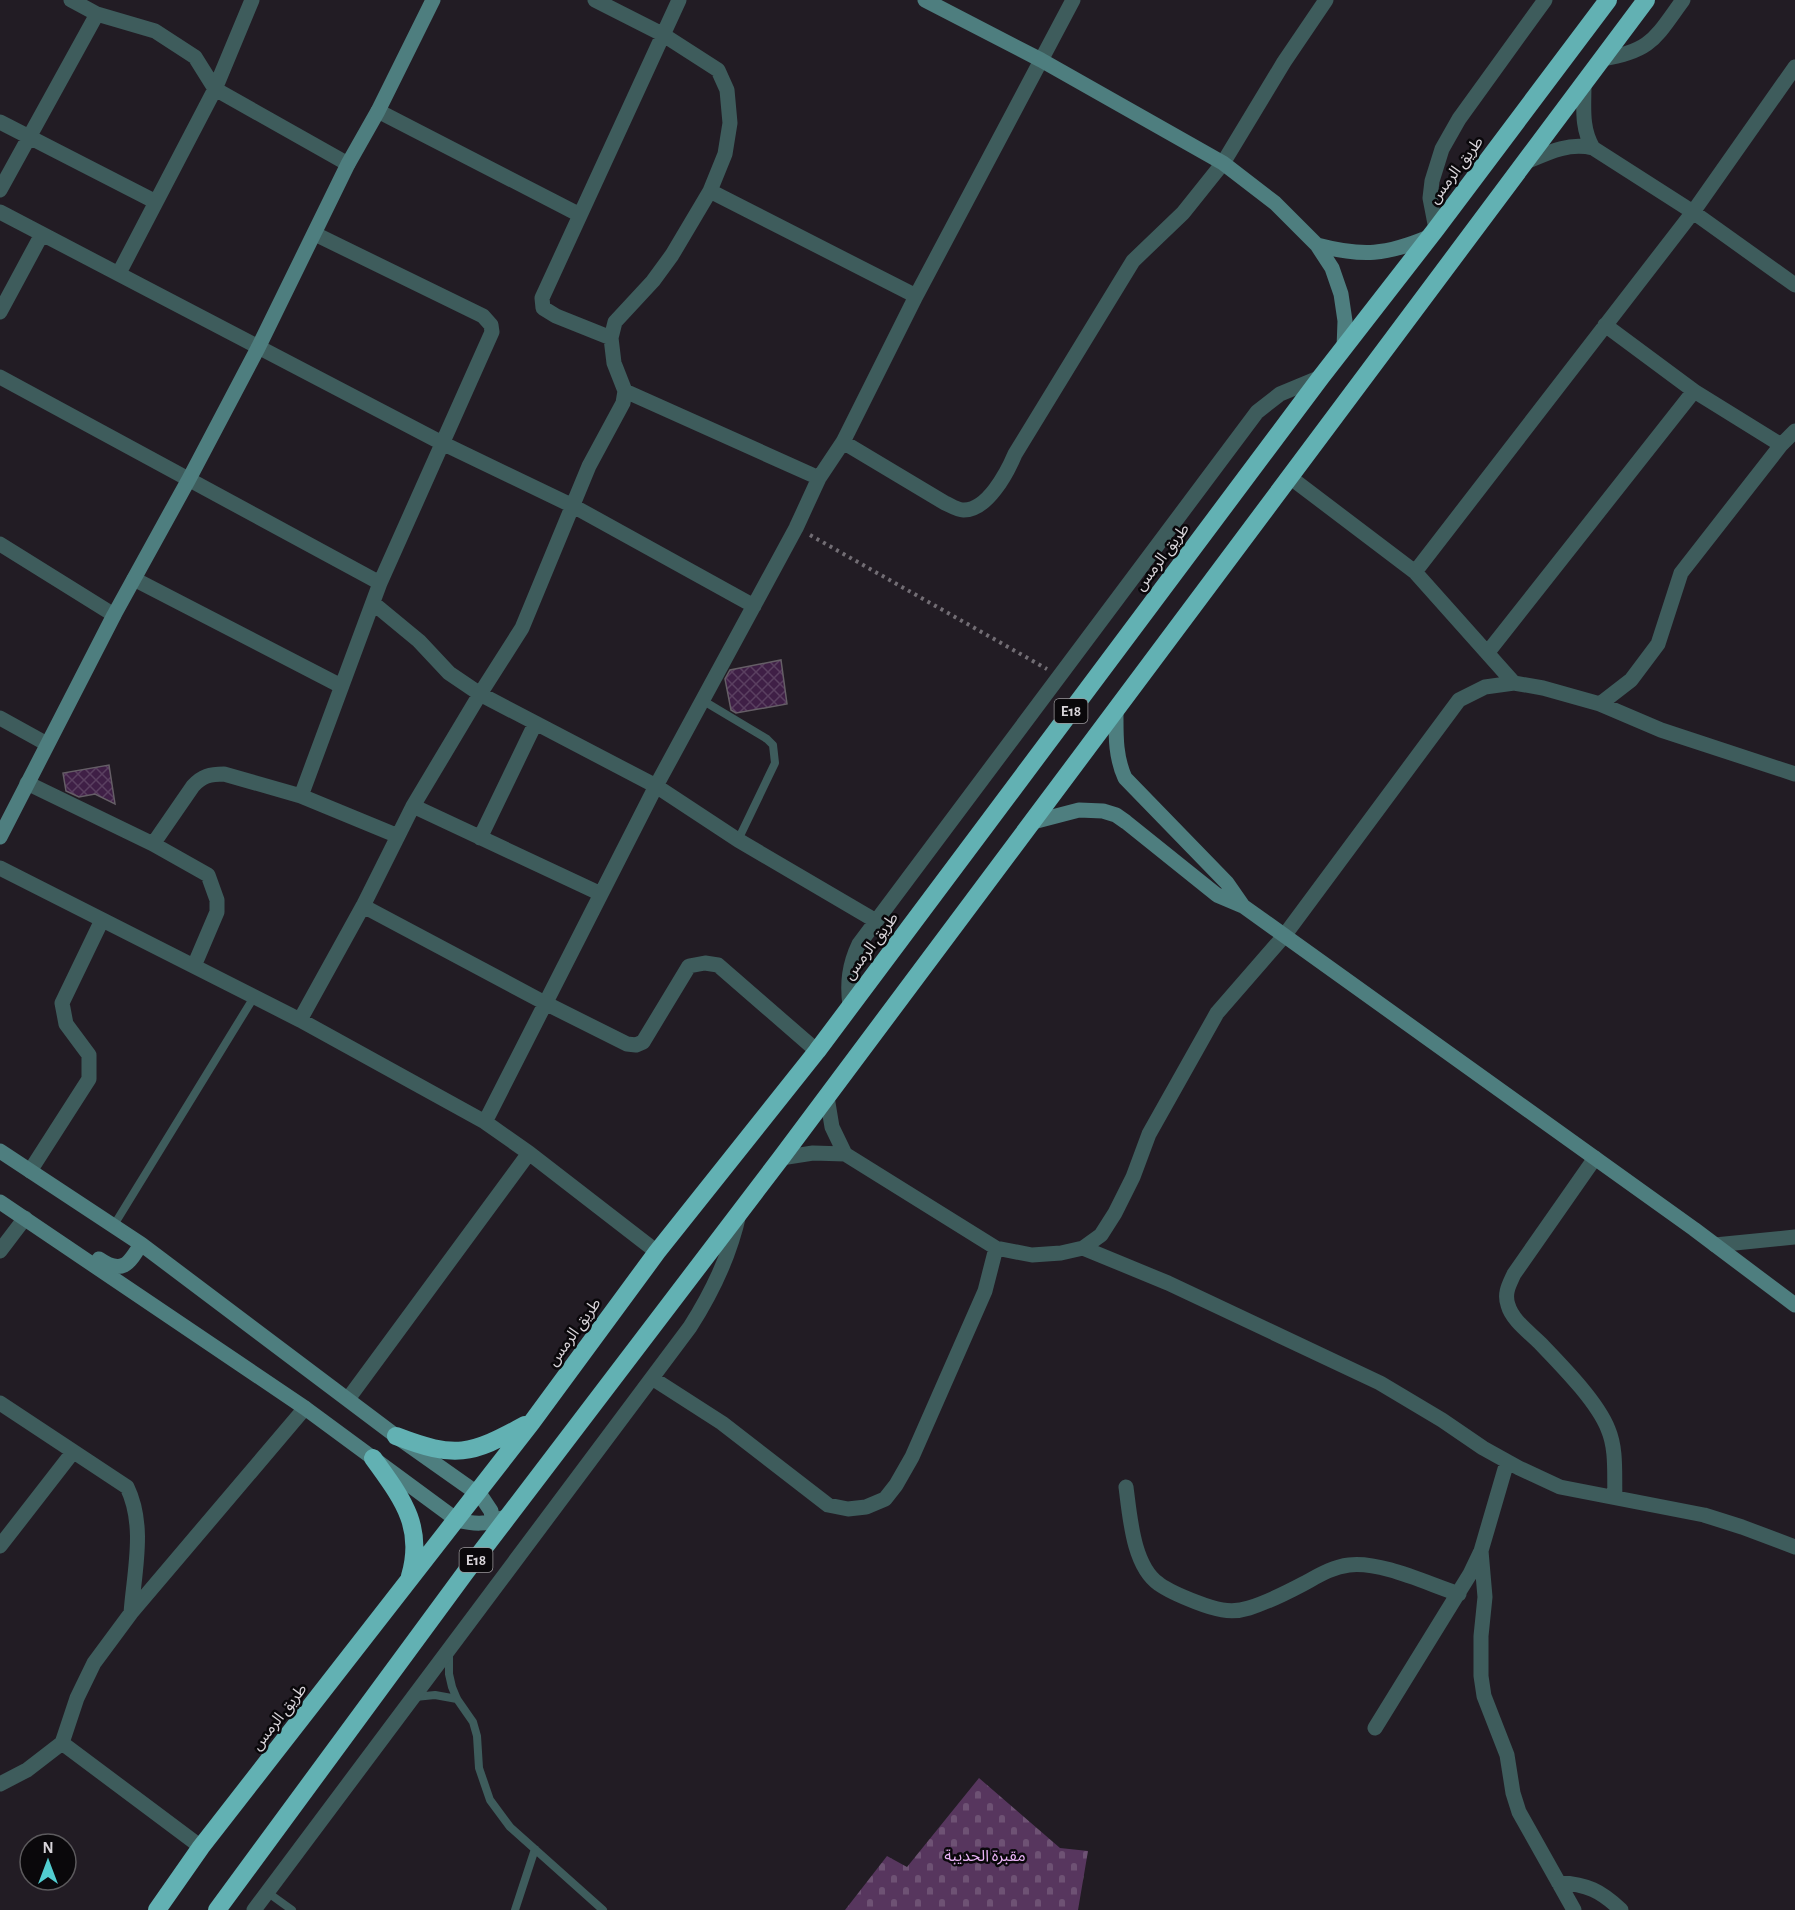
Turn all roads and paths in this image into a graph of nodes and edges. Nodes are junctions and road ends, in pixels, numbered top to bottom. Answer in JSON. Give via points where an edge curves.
{"nodes":[{"id":1,"x":71,"y":0,"type":"edge"},
{"id":2,"x":252,"y":0,"type":"edge"},
{"id":3,"x":433,"y":0,"type":"edge"},
{"id":4,"x":595,"y":0,"type":"edge"},
{"id":5,"x":679,"y":0,"type":"edge"},
{"id":6,"x":925,"y":0,"type":"edge"},
{"id":7,"x":1073,"y":0,"type":"edge"},
{"id":8,"x":1326,"y":0,"type":"edge"},
{"id":9,"x":1545,"y":0,"type":"edge"},
{"id":10,"x":1608,"y":0,"type":"edge"},
{"id":11,"x":1646,"y":0,"type":"edge"},
{"id":12,"x":1683,"y":0,"type":"edge"},
{"id":13,"x":97,"y":14,"type":"junction"},
{"id":14,"x":662,"y":34,"type":"junction"},
{"id":15,"x":1602,"y":59,"type":"junction"},
{"id":16,"x":1041,"y":60,"type":"junction"},
{"id":17,"x":1795,"y":66,"type":"edge"},
{"id":18,"x":1584,"y":84,"type":"junction"},
{"id":19,"x":215,"y":89,"type":"junction"},
{"id":20,"x":378,"y":111,"type":"junction"},
{"id":21,"x":0,"y":122,"type":"edge"},
{"id":22,"x":30,"y":137,"type":"junction"},
{"id":23,"x":1593,"y":148,"type":"junction"},
{"id":24,"x":1223,"y":163,"type":"junction"},
{"id":25,"x":1524,"y":163,"type":"junction"},
{"id":26,"x":348,"y":164,"type":"junction"},
{"id":27,"x":0,"y":190,"type":"edge"},
{"id":28,"x":710,"y":191,"type":"junction"},
{"id":29,"x":156,"y":202,"type":"junction"},
{"id":30,"x":0,"y":212,"type":"edge"},
{"id":31,"x":1693,"y":212,"type":"junction"},
{"id":32,"x":580,"y":215,"type":"junction"},
{"id":33,"x":1433,"y":233,"type":"junction"},
{"id":34,"x":42,"y":234,"type":"junction"},
{"id":35,"x":315,"y":234,"type":"junction"},
{"id":36,"x":1317,"y":245,"type":"junction"},
{"id":37,"x":119,"y":273,"type":"junction"},
{"id":38,"x":1795,"y":285,"type":"edge"},
{"id":39,"x":916,"y":296,"type":"junction"},
{"id":40,"x":0,"y":312,"type":"edge"},
{"id":41,"x":1605,"y":325,"type":"junction"},
{"id":42,"x":611,"y":338,"type":"junction"},
{"id":43,"x":258,"y":348,"type":"junction"},
{"id":44,"x":1344,"y":348,"type":"junction"},
{"id":45,"x":0,"y":377,"type":"edge"},
{"id":46,"x":1322,"y":377,"type":"junction"},
{"id":47,"x":625,"y":391,"type":"junction"},
{"id":48,"x":1694,"y":391,"type":"junction"},
{"id":49,"x":1795,"y":431,"type":"edge"},
{"id":50,"x":442,"y":442,"type":"junction"},
{"id":51,"x":843,"y":442,"type":"junction"},
{"id":52,"x":1781,"y":446,"type":"junction"},
{"id":53,"x":819,"y":478,"type":"junction"},
{"id":54,"x":1291,"y":478,"type":"junction"},
{"id":55,"x":189,"y":479,"type":"junction"},
{"id":56,"x":573,"y":506,"type":"junction"},
{"id":57,"x":796,"y":528,"type":"junction"},
{"id":58,"x":0,"y":544,"type":"edge"},
{"id":59,"x":1415,"y":572,"type":"junction"},
{"id":60,"x":134,"y":579,"type":"junction"},
{"id":61,"x":380,"y":583,"type":"junction"},
{"id":62,"x":372,"y":603,"type":"junction"},
{"id":63,"x":754,"y":606,"type":"junction"},
{"id":64,"x":114,"y":615,"type":"junction"},
{"id":65,"x":1488,"y":652,"type":"junction"},
{"id":66,"x":1058,"y":675,"type":"junction"},
{"id":67,"x":1514,"y":683,"type":"junction"},
{"id":68,"x":341,"y":686,"type":"junction"},
{"id":69,"x":480,"y":694,"type":"junction"},
{"id":70,"x":702,"y":700,"type":"junction"},
{"id":71,"x":1600,"y":704,"type":"junction"},
{"id":72,"x":1116,"y":710,"type":"junction"},
{"id":73,"x":0,"y":718,"type":"edge"},
{"id":74,"x":536,"y":724,"type":"junction"},
{"id":75,"x":48,"y":744,"type":"junction"},
{"id":76,"x":1795,"y":774,"type":"edge"},
{"id":77,"x":27,"y":783,"type":"junction"},
{"id":78,"x":656,"y":786,"type":"junction"},
{"id":79,"x":301,"y":796,"type":"junction"},
{"id":80,"x":413,"y":806,"type":"junction"},
{"id":81,"x":1033,"y":822,"type":"junction"},
{"id":82,"x":398,"y":836,"type":"junction"},
{"id":83,"x":0,"y":837,"type":"edge"},
{"id":84,"x":480,"y":838,"type":"junction"},
{"id":85,"x":738,"y":840,"type":"junction"},
{"id":86,"x":153,"y":844,"type":"junction"},
{"id":87,"x":0,"y":868,"type":"edge"},
{"id":88,"x":601,"y":894,"type":"junction"},
{"id":89,"x":363,"y":906,"type":"junction"},
{"id":90,"x":1243,"y":906,"type":"junction"},
{"id":91,"x":102,"y":920,"type":"junction"},
{"id":92,"x":876,"y":921,"type":"junction"},
{"id":93,"x":1284,"y":936,"type":"junction"},
{"id":94,"x":194,"y":966,"type":"junction"},
{"id":95,"x":254,"y":997,"type":"junction"},
{"id":96,"x":545,"y":1003,"type":"junction"},
{"id":97,"x":850,"y":1006,"type":"junction"},
{"id":98,"x":300,"y":1020,"type":"junction"},
{"id":99,"x":817,"y":1051,"type":"junction"},
{"id":100,"x":826,"y":1097,"type":"junction"},
{"id":101,"x":485,"y":1122,"type":"junction"},
{"id":102,"x":0,"y":1151,"type":"edge"},
{"id":103,"x":529,"y":1153,"type":"junction"},
{"id":104,"x":845,"y":1154,"type":"junction"},
{"id":105,"x":781,"y":1158,"type":"junction"},
{"id":106,"x":1595,"y":1158,"type":"junction"},
{"id":107,"x":30,"y":1171,"type":"junction"},
{"id":108,"x":0,"y":1202,"type":"edge"},
{"id":109,"x":739,"y":1213,"type":"junction"},
{"id":110,"x":25,"y":1218,"type":"junction"},
{"id":111,"x":114,"y":1225,"type":"junction"},
{"id":112,"x":1795,"y":1237,"type":"edge"},
{"id":113,"x":141,"y":1244,"type":"junction"},
{"id":114,"x":1715,"y":1245,"type":"junction"},
{"id":115,"x":996,"y":1248,"type":"junction"},
{"id":116,"x":1083,"y":1248,"type":"junction"},
{"id":117,"x":0,"y":1251,"type":"edge"},
{"id":118,"x":657,"y":1252,"type":"junction"},
{"id":119,"x":1795,"y":1305,"type":"edge"},
{"id":120,"x":652,"y":1378,"type":"junction"},
{"id":121,"x":348,"y":1400,"type":"junction"},
{"id":122,"x":0,"y":1403,"type":"edge"},
{"id":123,"x":305,"y":1408,"type":"junction"},
{"id":124,"x":532,"y":1422,"type":"junction"},
{"id":125,"x":396,"y":1436,"type":"junction"},
{"id":126,"x":73,"y":1452,"type":"junction"},
{"id":127,"x":372,"y":1458,"type":"junction"},
{"id":128,"x":1507,"y":1462,"type":"junction"},
{"id":129,"x":1126,"y":1487,"type":"dead end"},
{"id":130,"x":477,"y":1493,"type":"junction"},
{"id":131,"x":1615,"y":1497,"type":"junction"},
{"id":132,"x":457,"y":1520,"type":"junction"},
{"id":133,"x":495,"y":1528,"type":"junction"},
{"id":134,"x":0,"y":1546,"type":"edge"},
{"id":135,"x":1795,"y":1547,"type":"edge"},
{"id":136,"x":1481,"y":1551,"type":"junction"},
{"id":137,"x":408,"y":1582,"type":"junction"},
{"id":138,"x":1459,"y":1594,"type":"junction"},
{"id":139,"x":131,"y":1613,"type":"junction"},
{"id":140,"x":450,"y":1648,"type":"junction"},
{"id":141,"x":413,"y":1698,"type":"junction"},
{"id":142,"x":457,"y":1699,"type":"junction"},
{"id":143,"x":1376,"y":1728,"type":"dead end"},
{"id":144,"x":62,"y":1743,"type":"junction"},
{"id":145,"x":0,"y":1784,"type":"edge"},
{"id":146,"x":201,"y":1847,"type":"junction"},
{"id":147,"x":535,"y":1849,"type":"junction"},
{"id":148,"x":1558,"y":1882,"type":"junction"},
{"id":149,"x":267,"y":1892,"type":"junction"},
{"id":150,"x":157,"y":1910,"type":"edge"},
{"id":151,"x":217,"y":1910,"type":"edge"},
{"id":152,"x":254,"y":1910,"type":"edge"},
{"id":153,"x":292,"y":1910,"type":"edge"},
{"id":154,"x":514,"y":1910,"type":"edge"},
{"id":155,"x":603,"y":1910,"type":"edge"},
{"id":156,"x":1574,"y":1910,"type":"edge"},
{"id":157,"x":1621,"y":1910,"type":"edge"}],
"edges":[{"from":1,"to":13,"type":"street"},
{"from":2,"to":19,"type":"street"},
{"from":3,"to":20,"type":"main road"},
{"from":4,"to":14,"type":"street"},
{"from":5,"to":14,"type":"street"},
{"from":6,"to":16,"type":"main road"},
{"from":7,"to":16,"type":"street"},
{"from":8,"to":24,"type":"street"},
{"from":9,"to":33,"type":"street","via":[[1459,119],[1442,149],[1430,198]]},
{"from":10,"to":33,"type":"highway","name":"طريق الرمس","number":"E18"},
{"from":11,"to":15,"type":"highway","number":"E18"},
{"from":12,"to":15,"type":"street","via":[[1650,42],[1633,53]]},
{"from":13,"to":19,"type":"street","via":[[155,32],[195,57]]},
{"from":13,"to":22,"type":"street"},
{"from":14,"to":28,"type":"street","via":[[718,70],[727,90],[730,123],[725,154]]},
{"from":14,"to":32,"type":"street"},
{"from":15,"to":18,"type":"highway","number":"E18"},
{"from":16,"to":24,"type":"main road"},
{"from":16,"to":39,"type":"street"},
{"from":17,"to":31,"type":"street"},
{"from":18,"to":23,"type":"street","via":[[1584,125]]},
{"from":18,"to":25,"type":"highway","number":"E18"},
{"from":19,"to":26,"type":"street"},
{"from":19,"to":29,"type":"street"},
{"from":20,"to":26,"type":"main road"},
{"from":20,"to":32,"type":"street"},
{"from":21,"to":22,"type":"street"},
{"from":22,"to":27,"type":"street"},
{"from":22,"to":29,"type":"street"},
{"from":23,"to":25,"type":"street","via":[[1563,147]]},
{"from":23,"to":31,"type":"street"},
{"from":24,"to":36,"type":"main road","via":[[1275,203]]},
{"from":24,"to":51,"type":"street","via":[[1184,213],[1133,261],[1006,475],[976,508],[962,510],[945,503]]},
{"from":25,"to":54,"type":"highway","number":"E18"},
{"from":26,"to":35,"type":"main road"},
{"from":28,"to":39,"type":"street"},
{"from":28,"to":42,"type":"street","via":[[672,255],[615,322]]},
{"from":29,"to":37,"type":"street"},
{"from":30,"to":34,"type":"street"},
{"from":31,"to":38,"type":"street"},
{"from":31,"to":41,"type":"street"},
{"from":32,"to":42,"type":"street","via":[[542,298],[543,308]]},
{"from":33,"to":36,"type":"main road","via":[[1403,248],[1374,253],[1345,252]]},
{"from":33,"to":44,"type":"highway","name":"طريق الرمس","number":"E18"},
{"from":34,"to":37,"type":"street"},
{"from":34,"to":40,"type":"street"},
{"from":35,"to":43,"type":"main road"},
{"from":35,"to":50,"type":"street","via":[[483,316],[491,325],[487,346]]},
{"from":36,"to":44,"type":"main road","via":[[1332,268],[1341,294]]},
{"from":37,"to":43,"type":"street"},
{"from":39,"to":51,"type":"street"},
{"from":41,"to":48,"type":"street"},
{"from":41,"to":59,"type":"street"},
{"from":42,"to":47,"type":"street","via":[[614,363]]},
{"from":43,"to":50,"type":"street"},
{"from":43,"to":55,"type":"main road"},
{"from":44,"to":46,"type":"highway","name":"طريق الرمس","number":"E18"},
{"from":45,"to":55,"type":"street"},
{"from":46,"to":66,"type":"street","via":[[1280,394],[1257,412]]},
{"from":46,"to":97,"type":"highway","name":"طريق الرمس","number":"E18"},
{"from":47,"to":53,"type":"street"},
{"from":47,"to":56,"type":"street","via":[[620,410]]},
{"from":48,"to":52,"type":"street"},
{"from":48,"to":65,"type":"street"},
{"from":49,"to":52,"type":"street"},
{"from":50,"to":56,"type":"street"},
{"from":50,"to":61,"type":"street"},
{"from":51,"to":53,"type":"street"},
{"from":52,"to":71,"type":"street","via":[[1681,573],[1658,644],[1631,680]]},
{"from":53,"to":57,"type":"street"},
{"from":54,"to":59,"type":"street"},
{"from":54,"to":72,"type":"highway","number":"E18"},
{"from":55,"to":60,"type":"main road"},
{"from":55,"to":61,"type":"street"},
{"from":56,"to":63,"type":"street"},
{"from":56,"to":69,"type":"street","via":[[522,628]]},
{"from":57,"to":63,"type":"street"},
{"from":57,"to":66,"type":"path"},
{"from":58,"to":64,"type":"street"},
{"from":59,"to":65,"type":"street"},
{"from":60,"to":64,"type":"main road"},
{"from":60,"to":68,"type":"street"},
{"from":61,"to":62,"type":"street"},
{"from":62,"to":68,"type":"street"},
{"from":62,"to":69,"type":"street","via":[[419,640],[450,673]]},
{"from":63,"to":70,"type":"street"},
{"from":64,"to":75,"type":"main road"},
{"from":65,"to":67,"type":"street"},
{"from":66,"to":92,"type":"street"},
{"from":67,"to":71,"type":"street"},
{"from":67,"to":93,"type":"street","via":[[1485,687],[1459,700]]},
{"from":68,"to":79,"type":"street"},
{"from":69,"to":74,"type":"street"},
{"from":69,"to":80,"type":"street"},
{"from":70,"to":78,"type":"street"},
{"from":70,"to":85,"type":"lane","via":[[773,745],[775,763]]},
{"from":71,"to":76,"type":"street","via":[[1661,730]]},
{"from":72,"to":81,"type":"highway","number":"E18"},
{"from":72,"to":90,"type":"main road","via":[[1117,752],[1125,778],[1227,883]]},
{"from":73,"to":75,"type":"street"},
{"from":74,"to":78,"type":"street"},
{"from":74,"to":84,"type":"street"},
{"from":75,"to":77,"type":"main road"},
{"from":77,"to":83,"type":"main road"},
{"from":77,"to":86,"type":"street"},
{"from":78,"to":85,"type":"street"},
{"from":78,"to":88,"type":"street"},
{"from":79,"to":82,"type":"street"},
{"from":79,"to":86,"type":"street","via":[[212,774],[200,778],[193,786]]},
{"from":80,"to":82,"type":"street"},
{"from":80,"to":84,"type":"street"},
{"from":81,"to":90,"type":"main road","via":[[1079,810],[1116,815],[1217,895]]},
{"from":81,"to":100,"type":"highway","number":"E18"},
{"from":82,"to":89,"type":"street"},
{"from":84,"to":88,"type":"street"},
{"from":85,"to":92,"type":"street"},
{"from":86,"to":94,"type":"street","via":[[208,875],[213,886],[217,912]]},
{"from":87,"to":91,"type":"street"},
{"from":88,"to":96,"type":"street"},
{"from":89,"to":96,"type":"street"},
{"from":89,"to":98,"type":"street"},
{"from":90,"to":93,"type":"main road"},
{"from":91,"to":94,"type":"street"},
{"from":91,"to":107,"type":"street","via":[[62,1003],[66,1024],[89,1054],[89,1079]]},
{"from":92,"to":97,"type":"street","via":[[852,960],[848,976]]},
{"from":93,"to":106,"type":"main road"},
{"from":93,"to":116,"type":"street","via":[[1217,1013],[1149,1134],[1115,1213],[1101,1234]]},
{"from":94,"to":95,"type":"street"},
{"from":95,"to":98,"type":"street"},
{"from":95,"to":111,"type":"lane"},
{"from":96,"to":99,"type":"street","via":[[636,1045],[643,1042],[688,966],[718,965]]},
{"from":96,"to":101,"type":"street"},
{"from":97,"to":99,"type":"highway","name":"طريق الرمس","number":"E18"},
{"from":98,"to":101,"type":"street"},
{"from":99,"to":118,"type":"highway","name":"طريق الرمس","number":"E18"},
{"from":100,"to":104,"type":"street","via":[[832,1127]]},
{"from":100,"to":105,"type":"highway","number":"E18"},
{"from":101,"to":103,"type":"street"},
{"from":102,"to":107,"type":"main road"},
{"from":103,"to":118,"type":"street"},
{"from":103,"to":121,"type":"street"},
{"from":104,"to":105,"type":"street"},
{"from":104,"to":115,"type":"street"},
{"from":105,"to":109,"type":"highway","number":"E18"},
{"from":106,"to":114,"type":"main road"},
{"from":106,"to":131,"type":"street","via":[[1506,1291],[1508,1306],[1517,1320],[1558,1362],[1608,1429],[1614,1455]]},
{"from":107,"to":111,"type":"main road"},
{"from":108,"to":110,"type":"main road"},
{"from":109,"to":120,"type":"street","via":[[715,1285]]},
{"from":109,"to":133,"type":"highway","number":"E18","via":[[514,1511]]},
{"from":110,"to":113,"type":"main road","via":[[46,1221],[110,1267],[126,1264]]},
{"from":110,"to":117,"type":"street"},
{"from":110,"to":123,"type":"main road"},
{"from":111,"to":113,"type":"main road"},
{"from":112,"to":114,"type":"street"},
{"from":113,"to":121,"type":"main road"},
{"from":114,"to":119,"type":"main road"},
{"from":115,"to":116,"type":"street","via":[[1032,1255]]},
{"from":115,"to":120,"type":"street","via":[[985,1291],[912,1457],[885,1499],[866,1507],[828,1505],[722,1423]]},
{"from":116,"to":128,"type":"street","via":[[1380,1383]]},
{"from":118,"to":124,"type":"highway","name":"طريق الرمس","number":"E18"},
{"from":120,"to":140,"type":"street"},
{"from":121,"to":125,"type":"main road"},
{"from":122,"to":126,"type":"street"},
{"from":123,"to":127,"type":"main road"},
{"from":123,"to":139,"type":"street"},
{"from":124,"to":125,"type":"highway","via":[[467,1451],[429,1449]]},
{"from":124,"to":130,"type":"highway","name":"طريق الرمس","number":"E18"},
{"from":125,"to":130,"type":"main road"},
{"from":126,"to":134,"type":"street"},
{"from":126,"to":139,"type":"street","via":[[127,1487],[134,1501],[138,1522]]},
{"from":127,"to":132,"type":"main road"},
{"from":127,"to":137,"type":"highway","via":[[398,1492],[411,1520],[415,1552]]},
{"from":128,"to":131,"type":"street","via":[[1560,1487]]},
{"from":128,"to":136,"type":"street"},
{"from":129,"to":138,"type":"street","via":[[1135,1545],[1148,1573],[1158,1584],[1211,1608],[1231,1612],[1246,1609],[1335,1568],[1350,1565],[1380,1567]]},
{"from":130,"to":132,"type":"highway","name":"طريق الرمس","number":"E18"},
{"from":130,"to":133,"type":"main road","via":[[486,1503]]},
{"from":131,"to":135,"type":"street","via":[[1704,1515]]},
{"from":132,"to":133,"type":"main road"},
{"from":132,"to":137,"type":"highway","name":"طريق الرمس","number":"E18"},
{"from":133,"to":151,"type":"highway","number":"E18"},
{"from":136,"to":138,"type":"street"},
{"from":136,"to":148,"type":"street","via":[[1485,1596],[1481,1636],[1484,1696],[1507,1755],[1519,1812]]},
{"from":137,"to":146,"type":"highway","name":"طريق الرمس","number":"E18"},
{"from":138,"to":143,"type":"street"},
{"from":139,"to":144,"type":"street","via":[[94,1663]]},
{"from":140,"to":141,"type":"street"},
{"from":140,"to":142,"type":"lane","via":[[450,1674]]},
{"from":141,"to":142,"type":"lane","via":[[435,1695]]},
{"from":141,"to":149,"type":"street"},
{"from":142,"to":147,"type":"lane","via":[[473,1722],[479,1768],[490,1800],[510,1827]]},
{"from":144,"to":145,"type":"street","via":[[27,1770]]},
{"from":144,"to":146,"type":"street"},
{"from":146,"to":150,"type":"highway","name":"طريق الرمس","number":"E18"},
{"from":147,"to":154,"type":"lane"},
{"from":147,"to":155,"type":"lane"},
{"from":148,"to":156,"type":"street"},
{"from":148,"to":157,"type":"street","via":[[1582,1884],[1604,1894]]},
{"from":149,"to":152,"type":"street"},
{"from":149,"to":153,"type":"lane"}]}
